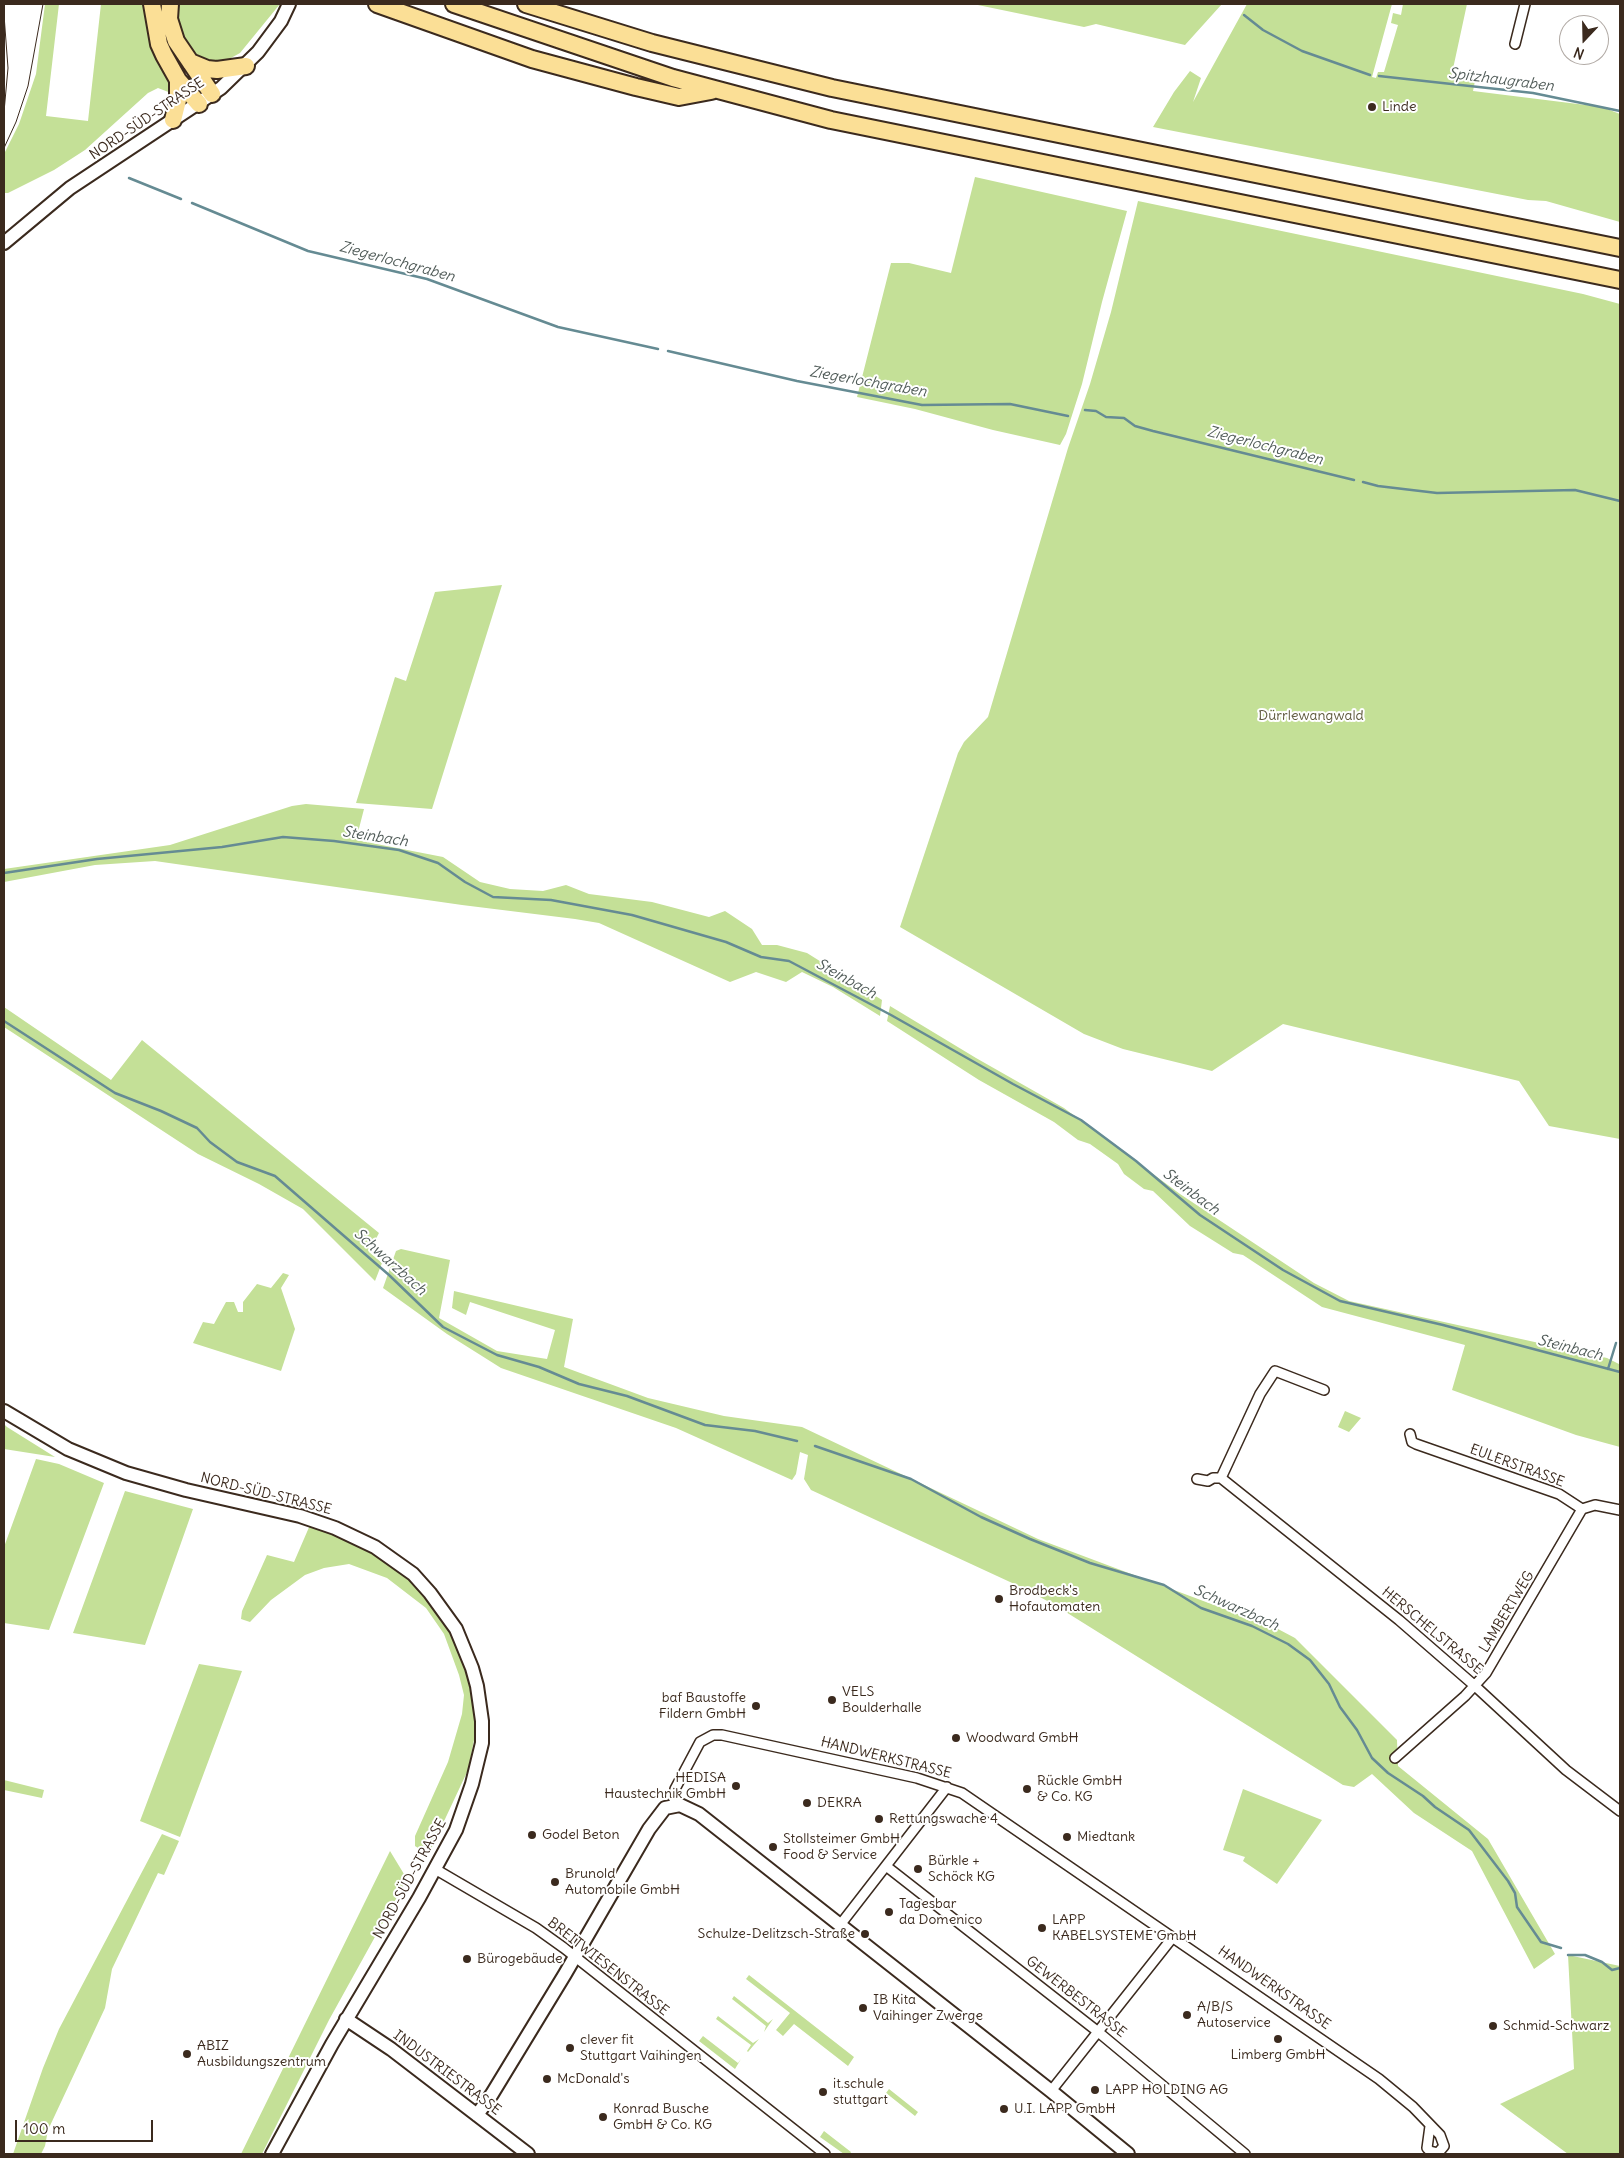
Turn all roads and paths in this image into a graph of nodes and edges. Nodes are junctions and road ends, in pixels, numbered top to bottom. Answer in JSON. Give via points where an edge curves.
{"nodes":[{"id":1,"x":152,"y":4,"type":"edge"},
{"id":2,"x":170,"y":4,"type":"edge"},
{"id":3,"x":290,"y":4,"type":"edge"},
{"id":4,"x":377,"y":4,"type":"edge"},
{"id":5,"x":454,"y":4,"type":"edge"},
{"id":6,"x":526,"y":4,"type":"edge"},
{"id":7,"x":1525,"y":4,"type":"edge"},
{"id":8,"x":1515,"y":44,"type":"dead end"},
{"id":9,"x":190,"y":62,"type":"junction"},
{"id":10,"x":246,"y":66,"type":"junction"},
{"id":11,"x":716,"y":91,"type":"junction"},
{"id":12,"x":195,"y":102,"type":"junction"},
{"id":13,"x":173,"y":120,"type":"joint"},
{"id":14,"x":4,"y":243,"type":"edge"},
{"id":15,"x":1620,"y":248,"type":"edge"},
{"id":16,"x":1620,"y":280,"type":"edge"},
{"id":17,"x":1324,"y":1390,"type":"dead end"},
{"id":18,"x":4,"y":1411,"type":"edge"},
{"id":19,"x":1410,"y":1434,"type":"dead end"},
{"id":20,"x":1221,"y":1478,"type":"junction"},
{"id":21,"x":1197,"y":1480,"type":"dead end"},
{"id":22,"x":1582,"y":1509,"type":"junction"},
{"id":23,"x":1620,"y":1510,"type":"edge"},
{"id":24,"x":1475,"y":1686,"type":"junction"},
{"id":25,"x":1395,"y":1758,"type":"dead end"},
{"id":26,"x":947,"y":1788,"type":"junction"},
{"id":27,"x":674,"y":1805,"type":"junction"},
{"id":28,"x":1620,"y":1811,"type":"edge"},
{"id":29,"x":886,"y":1866,"type":"junction"},
{"id":30,"x":435,"y":1869,"type":"junction"},
{"id":31,"x":840,"y":1925,"type":"junction"},
{"id":32,"x":1173,"y":1937,"type":"junction"},
{"id":33,"x":575,"y":1956,"type":"junction"},
{"id":34,"x":346,"y":2019,"type":"junction"},
{"id":35,"x":1097,"y":2031,"type":"junction"},
{"id":36,"x":1051,"y":2091,"type":"junction"},
{"id":37,"x":477,"y":2115,"type":"junction"},
{"id":38,"x":1430,"y":2126,"type":"dead end"},
{"id":39,"x":272,"y":2154,"type":"edge"},
{"id":40,"x":528,"y":2154,"type":"edge"},
{"id":41,"x":825,"y":2154,"type":"edge"},
{"id":42,"x":1128,"y":2154,"type":"edge"},
{"id":43,"x":1245,"y":2154,"type":"edge"}],
"edges":[{"from":1,"to":12,"type":"highway","via":[[159,44],[178,80]]},
{"from":2,"to":9,"type":"highway","via":[[172,31]]},
{"from":3,"to":10,"type":"main road","name":"NORD-SÜD-STRASSE","via":[[267,41]]},
{"from":4,"to":11,"type":"highway","via":[[532,59],[627,85],[679,97]]},
{"from":5,"to":11,"type":"highway"},
{"from":6,"to":15,"type":"highway","via":[[652,44],[832,88]]},
{"from":7,"to":8,"type":"street"},
{"from":9,"to":10,"type":"highway","via":[[217,70]]},
{"from":9,"to":12,"type":"highway"},
{"from":10,"to":12,"type":"main road","name":"NORD-SÜD-STRASSE"},
{"from":11,"to":16,"type":"highway","via":[[872,129]]},
{"from":12,"to":13,"type":"highway"},
{"from":13,"to":14,"type":"main road","name":"NORD-SÜD-STRASSE","via":[[70,188]]},
{"from":17,"to":20,"type":"street","via":[[1275,1371],[1260,1394]]},
{"from":18,"to":30,"type":"main road","name":"NORD-SÜD-STRASSE","via":[[68,1449],[102,1464],[155,1482],[300,1516],[356,1536],[396,1560],[430,1593],[445,1612],[464,1647],[472,1668],[482,1720],[482,1743],[465,1805]]},
{"from":19,"to":22,"type":"street","name":"EULERSTRASSE","via":[[1416,1444],[1559,1494]]},
{"from":20,"to":21,"type":"street","via":[[1208,1482]]},
{"from":20,"to":24,"type":"street","name":"HERSCHELSTRASSE","via":[[1399,1620]]},
{"from":22,"to":23,"type":"street","via":[[1595,1506]]},
{"from":22,"to":24,"type":"street","name":"LAMBERTWEG"},
{"from":24,"to":25,"type":"street","name":"LAMBERTWEG"},
{"from":24,"to":28,"type":"street","name":"HERSCHELSTRASSE","via":[[1566,1770]]},
{"from":26,"to":27,"type":"street","name":"HANDWERKSTRASSE","via":[[917,1778],[731,1736],[713,1735],[700,1742],[675,1789]]},
{"from":26,"to":29,"type":"street"},
{"from":26,"to":32,"type":"street","name":"HANDWERKSTRASSE","via":[[962,1793]]},
{"from":27,"to":31,"type":"main road","via":[[699,1814]]},
{"from":27,"to":33,"type":"main road","via":[[662,1811],[649,1829]]},
{"from":29,"to":31,"type":"street"},
{"from":29,"to":35,"type":"street","name":"GEWERBESTRASSE"},
{"from":30,"to":33,"type":"street","name":"BREITWIESENSTRASSE","via":[[536,1928]]},
{"from":30,"to":34,"type":"main road","name":"NORD-SÜD-STRASSE"},
{"from":31,"to":36,"type":"main road"},
{"from":32,"to":35,"type":"street"},
{"from":32,"to":38,"type":"street","name":"HANDWERKSTRASSE","via":[[1379,2079]]},
{"from":33,"to":37,"type":"main road"},
{"from":33,"to":41,"type":"street","name":"BREITWIESENSTRASSE"},
{"from":34,"to":37,"type":"main road","name":"INDUSTRIESTRASSE"},
{"from":34,"to":39,"type":"main road","name":"NORD-SÜD-STRASSE"},
{"from":35,"to":36,"type":"street"},
{"from":35,"to":43,"type":"street","name":"GEWERBESTRASSE"},
{"from":36,"to":42,"type":"main road"},
{"from":37,"to":40,"type":"main road","name":"INDUSTRIESTRASSE"}]}
